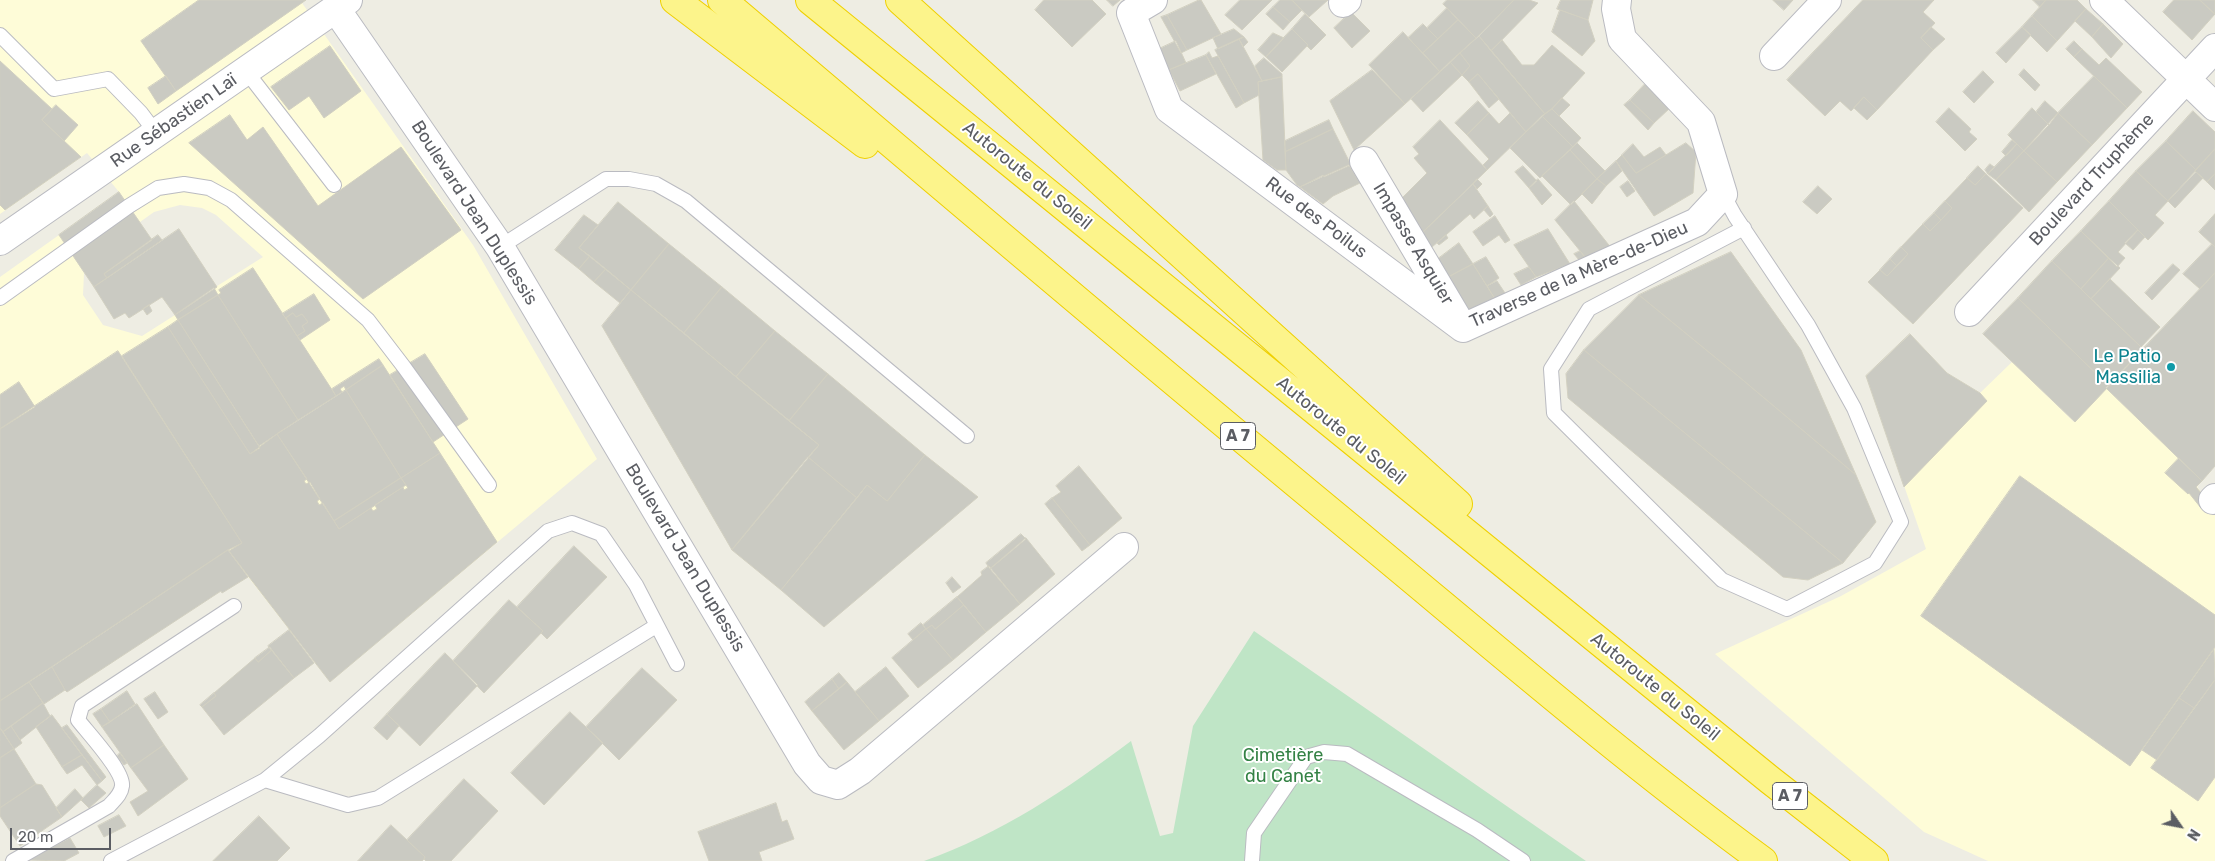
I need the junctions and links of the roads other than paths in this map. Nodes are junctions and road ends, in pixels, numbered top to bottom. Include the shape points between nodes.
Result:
1 (675, 0) edge
2 (722, 0) edge
3 (810, 0) edge
4 (900, 0) edge
5 (906, 0) edge
6 (1153, 0) edge
7 (1617, 0) edge
8 (1827, 0) edge
9 (2104, 0) edge
10 (342, 4) edge
11 (933, 31) junction
12 (0, 35) edge
13 (2215, 48) edge
14 (1774, 56) dead end
15 (246, 71) junction
16 (2185, 79) junction
17 (2215, 107) edge
18 (156, 133) junction
19 (1364, 161) dead end
20 (334, 185) dead end
21 (1723, 194) junction
22 (1744, 228) junction
23 (0, 241) edge
24 (500, 247) junction
25 (0, 298) edge
26 (1969, 312) dead end
27 (1463, 328) junction
28 (1110, 330) junction
29 (966, 436) dead end
30 (489, 485) dead end
31 (1124, 547) dead end
32 (234, 606) dead end
33 (656, 626) junction
34 (677, 664) dead end
35 (1708, 729) junction
36 (265, 780) junction
37 (13, 861) edge
38 (111, 861) edge
39 (1252, 861) edge
40 (1523, 861) edge
41 (1763, 861) edge
42 (1874, 861) edge

1 - 28 highway
2 - 28 highway, A 7
3 - 35 highway, Autoroute du Soleil / A 7
4 - 11 highway
5 - 11 highway
6 - 27 street, Rue des Poilus via 1131,13 1168,109
7 - 21 street via 1622,39 1702,122
8 - 14 street
9 - 16 street
10 - 15 street, Rue Sébastien Laï
10 - 24 street, Boulevard Jean Duplessis
11 - 35 highway, A 7
12 - 18 lane via 54,89 108,79
13 - 16 street, Boulevard Truphème
15 - 18 street, Rue Sébastien Laï
15 - 20 lane
16 - 17 street
16 - 26 street, Boulevard Truphème
18 - 23 street, Rue Sébastien Laï
19 - 27 street, Impasse Asquier
21 - 22 lane
21 - 27 street, Traverse de la Mère-de-Dieu via 1697,222
22 - 22 lane via 1808,325 1854,408 1901,522 1875,563 1787,608 1722,580 1554,413 1550,368 1589,309
24 - 29 lane via 606,179 656,184 686,201
24 - 31 street, Boulevard Jean Duplessis via 807,764 821,780 838,785 860,771
25 - 30 lane via 158,188 184,184 209,188 231,200 368,320
28 - 41 highway, A 7 via 1623,753
32 - 37 lane via 82,706 78,720 117,771 122,784 119,795 109,806
33 - 34 lane
33 - 36 lane via 378,798 348,806
33 - 36 lane via 636,585 601,534 572,523 548,531 319,736
35 - 42 highway, Autoroute du Soleil / A 7
36 - 38 lane
39 - 40 lane via 1254,833 1306,757 1324,752 1347,754 1477,830

